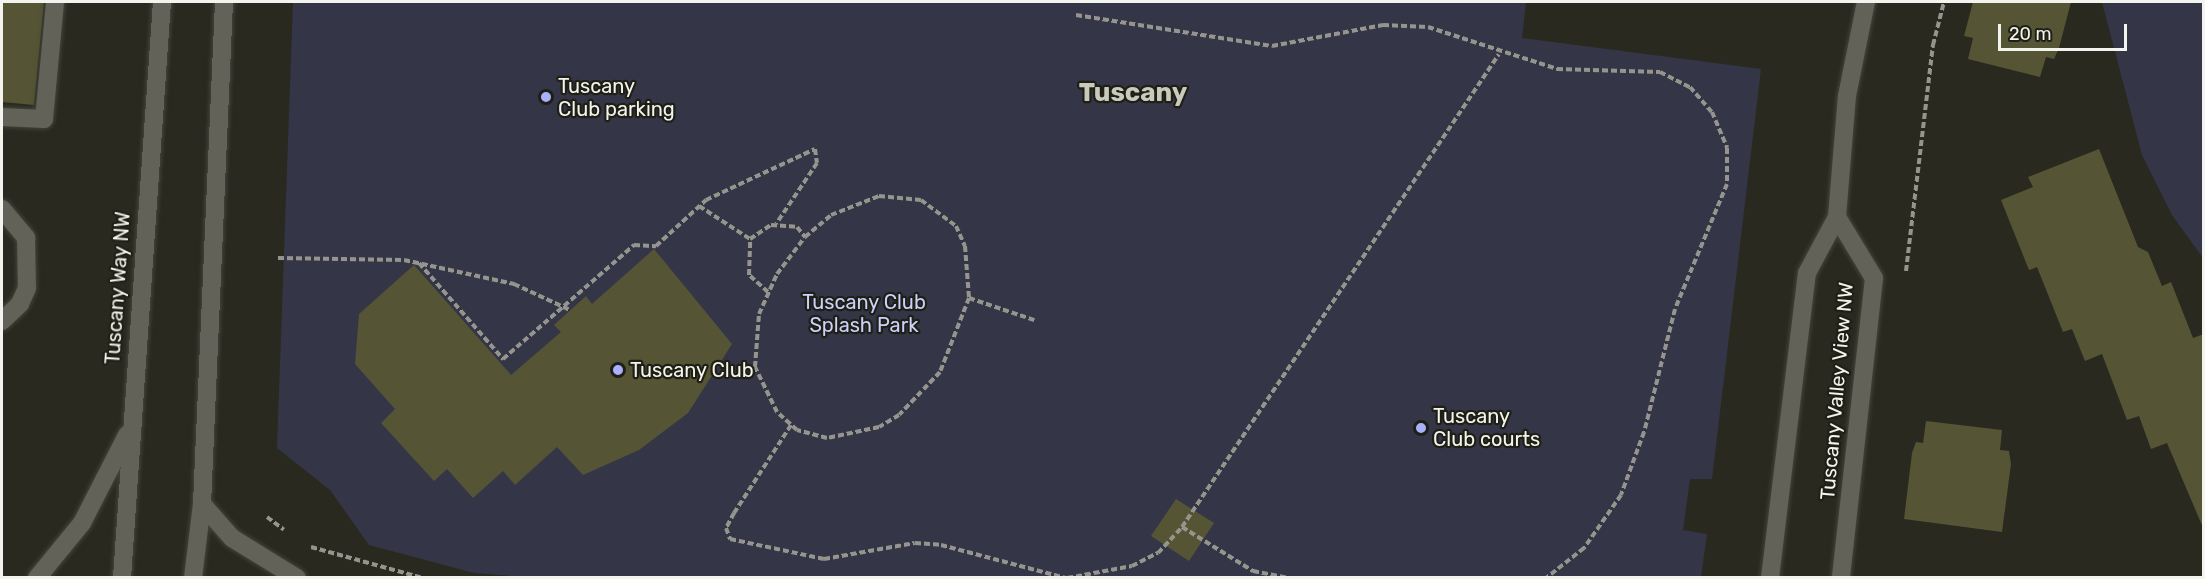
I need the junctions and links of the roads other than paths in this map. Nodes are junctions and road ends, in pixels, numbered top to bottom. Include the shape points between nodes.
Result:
1 (56, 2) edge
2 (162, 2) edge
3 (224, 2) edge
4 (1866, 2) edge
5 (2, 117) edge
6 (2, 208) edge
7 (1837, 217) junction
8 (2, 321) edge
9 (130, 428) junction
10 (202, 504) junction
11 (37, 578) edge
12 (122, 578) edge
13 (193, 578) edge
14 (297, 578) edge
15 (1770, 578) edge
16 (1841, 578) edge

1 - 5 street via 44,119
2 - 9 street, Tuscany Way NW
3 - 10 street
4 - 7 street, Tuscany Valley View NW via 1847,96
6 - 8 street via 26,238 27,288 20,304
7 - 15 street, Tuscany Valley View NW via 1807,273
7 - 16 street, Tuscany Valley View NW via 1874,278
9 - 11 street via 82,523
9 - 12 street, Tuscany Way NW
10 - 13 street
10 - 14 street via 232,538

